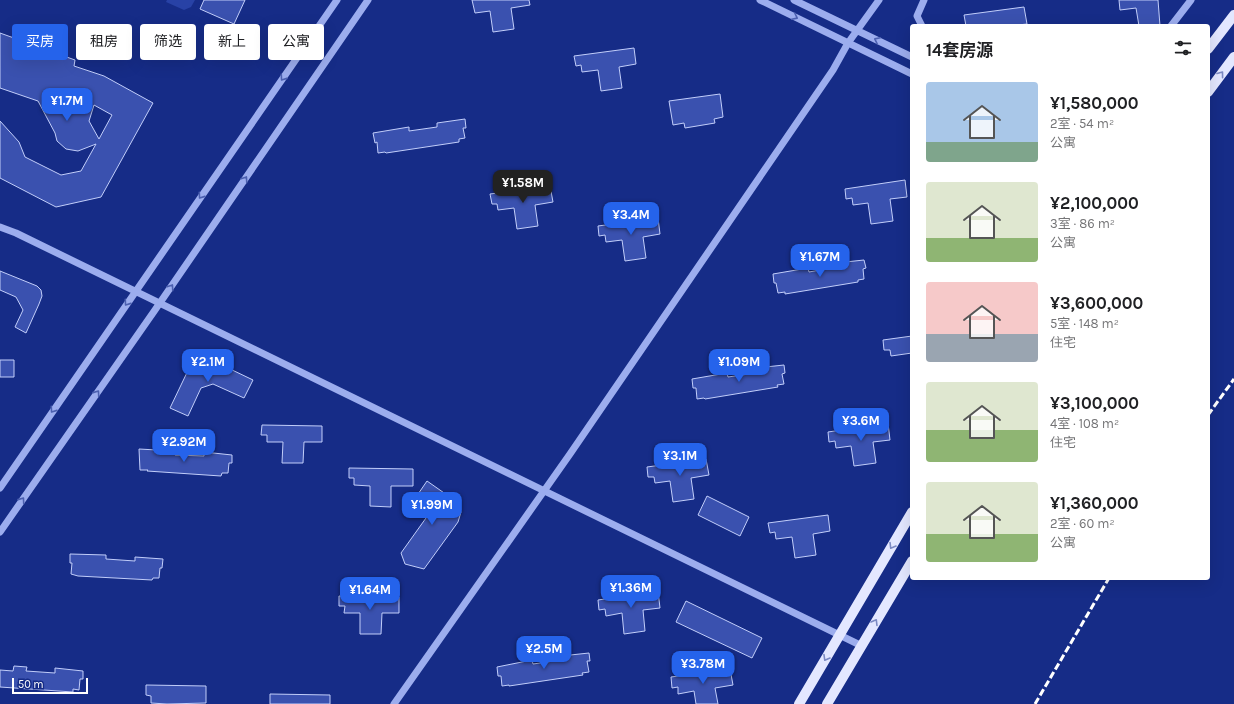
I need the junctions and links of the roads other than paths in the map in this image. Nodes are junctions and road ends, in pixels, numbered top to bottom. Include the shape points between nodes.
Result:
1 (337, 0) edge
2 (368, 0) edge
3 (760, 0) edge
4 (794, 0) edge
5 (879, 0) edge
6 (924, 0) edge
7 (1191, 0) edge
8 (1234, 15) edge
9 (921, 24) edge
10 (1173, 24) edge
11 (858, 31) junction
12 (848, 43) junction
13 (1210, 46) edge
14 (910, 56) edge
15 (1234, 57) edge
16 (910, 73) edge
17 (1210, 89) edge
18 (0, 227) edge
19 (135, 291) junction
20 (160, 303) junction
21 (0, 488) edge
22 (544, 492) junction
23 (910, 515) edge
24 (0, 532) edge
25 (910, 564) edge
26 (839, 635) junction
27 (862, 646) junction
28 (394, 704) edge
29 (799, 704) edge
30 (827, 704) edge

1 -> 19 street
20 -> 2 street
3 -> 12 street
4 - 11 street
5 - 11 street
6 - 9 street via 917,16
7 - 10 street
8 - 13 main road
11 - 12 street
14 -> 11 street
12 - 16 street
12 - 22 street via 833,70
17 -> 15 main road
18 - 19 street
19 - 20 street
19 -> 21 street
20 - 22 street
24 -> 20 street
22 - 26 street
22 - 28 street
23 -> 26 main road
27 -> 25 main road
26 - 27 street
26 -> 29 main road
27 - 30 main road

